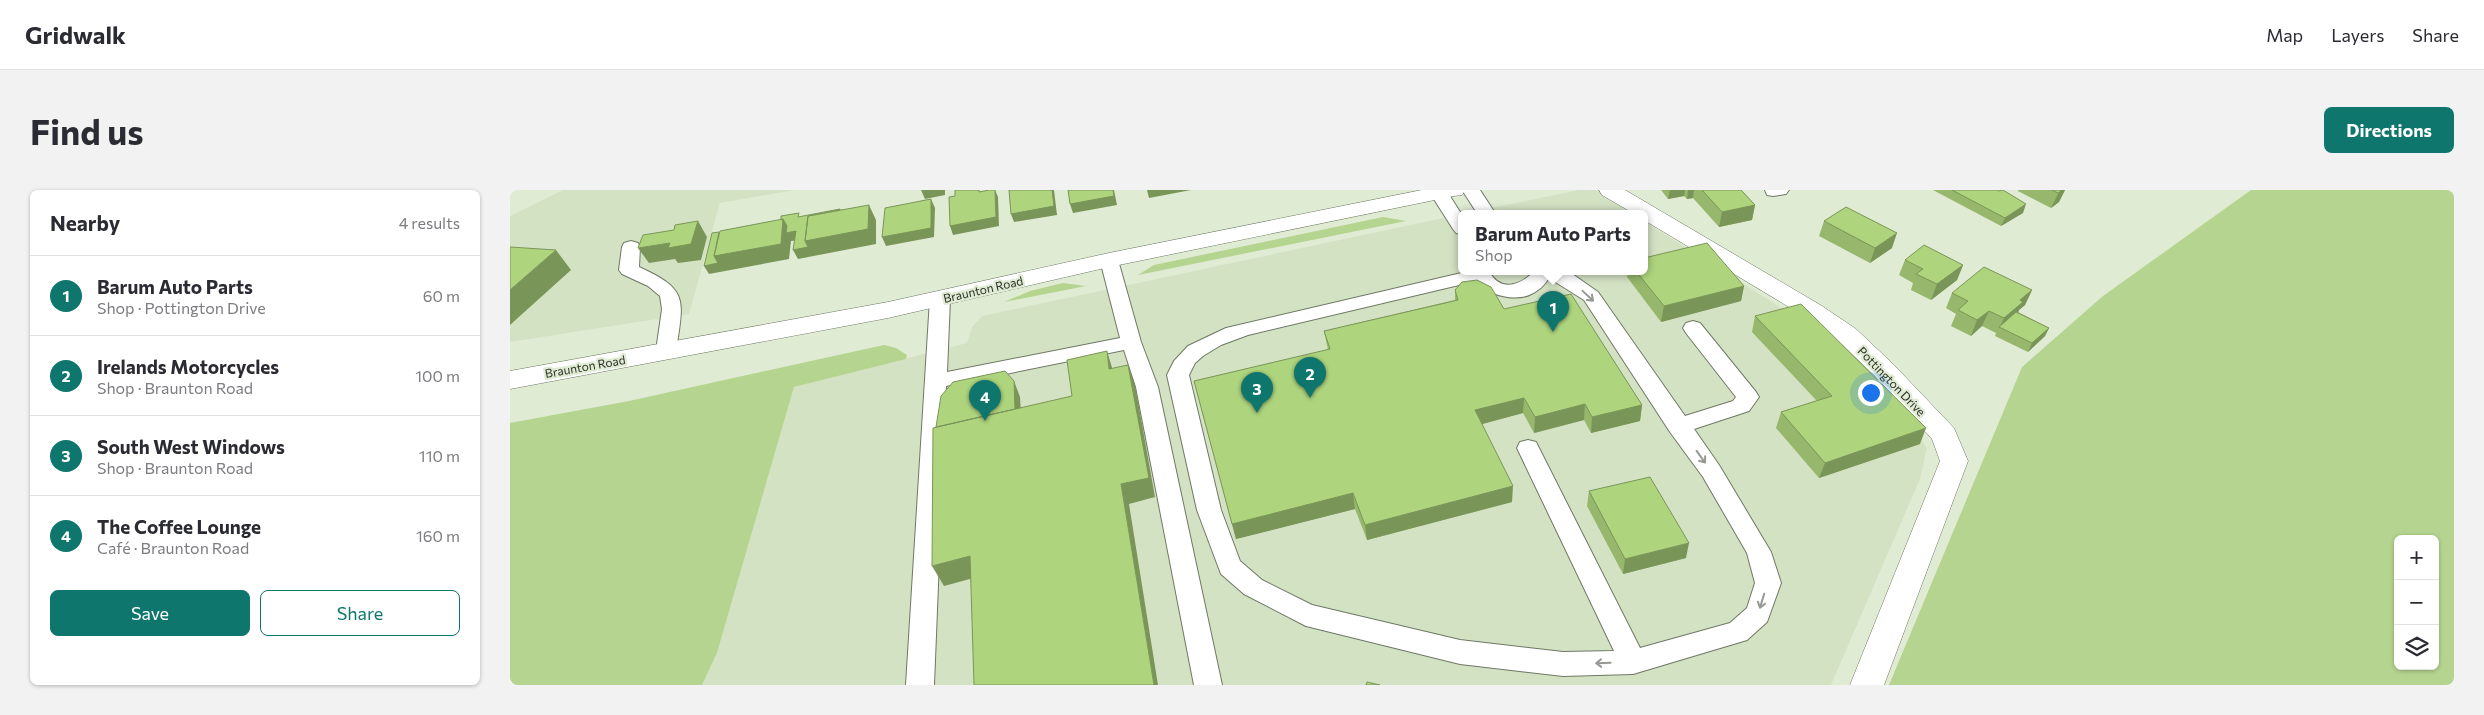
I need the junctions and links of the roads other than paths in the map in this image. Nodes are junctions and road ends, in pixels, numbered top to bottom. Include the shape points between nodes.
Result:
1 (1471, 190) edge
2 (1610, 190) edge
3 (1446, 192) edge
4 (1484, 210) edge
5 (1644, 210) edge
6 (1648, 213) edge
7 (1458, 220) edge
8 (631, 247) dead end
9 (1109, 260) junction
10 (1472, 275) edge
11 (1482, 275) edge
12 (1542, 275) edge
13 (1562, 275) edge
14 (940, 299) junction
15 (1692, 328) dead end
16 (1131, 342) junction
17 (666, 351) junction
18 (510, 380) edge
19 (936, 382) junction
20 (1678, 426) junction
21 (1528, 448) dead end
22 (1634, 662) junction
23 (920, 685) edge
24 (1208, 685) edge
25 (1867, 685) edge

1 - 4 lane
2 - 5 main road, Pottington Drive
3 - 7 lane
3 - 9 main road, Braunton Road
6 - 25 main road, Pottington Drive via 1813,311 1847,335 1944,435 1954,461
8 - 17 lane via 629,270 655,282 670,294 672,309
9 - 14 main road, Braunton Road
9 - 16 lane
22 -> 10 lane via 1564,664 1460,652 1306,615 1253,587 1230,567 1209,510 1178,375 1181,364 1211,340 1243,330
11 - 12 lane via 1488,283 1516,291 1531,287
13 -> 20 lane via 1591,296
14 - 17 main road, Braunton Road
14 - 19 lane
15 - 20 lane via 1748,398 1741,406
16 - 19 lane
16 - 24 lane via 1147,387
17 - 18 main road, Braunton Road
19 - 23 lane
20 -> 22 lane via 1711,471 1759,552 1768,583 1758,614 1738,632
21 - 22 lane

